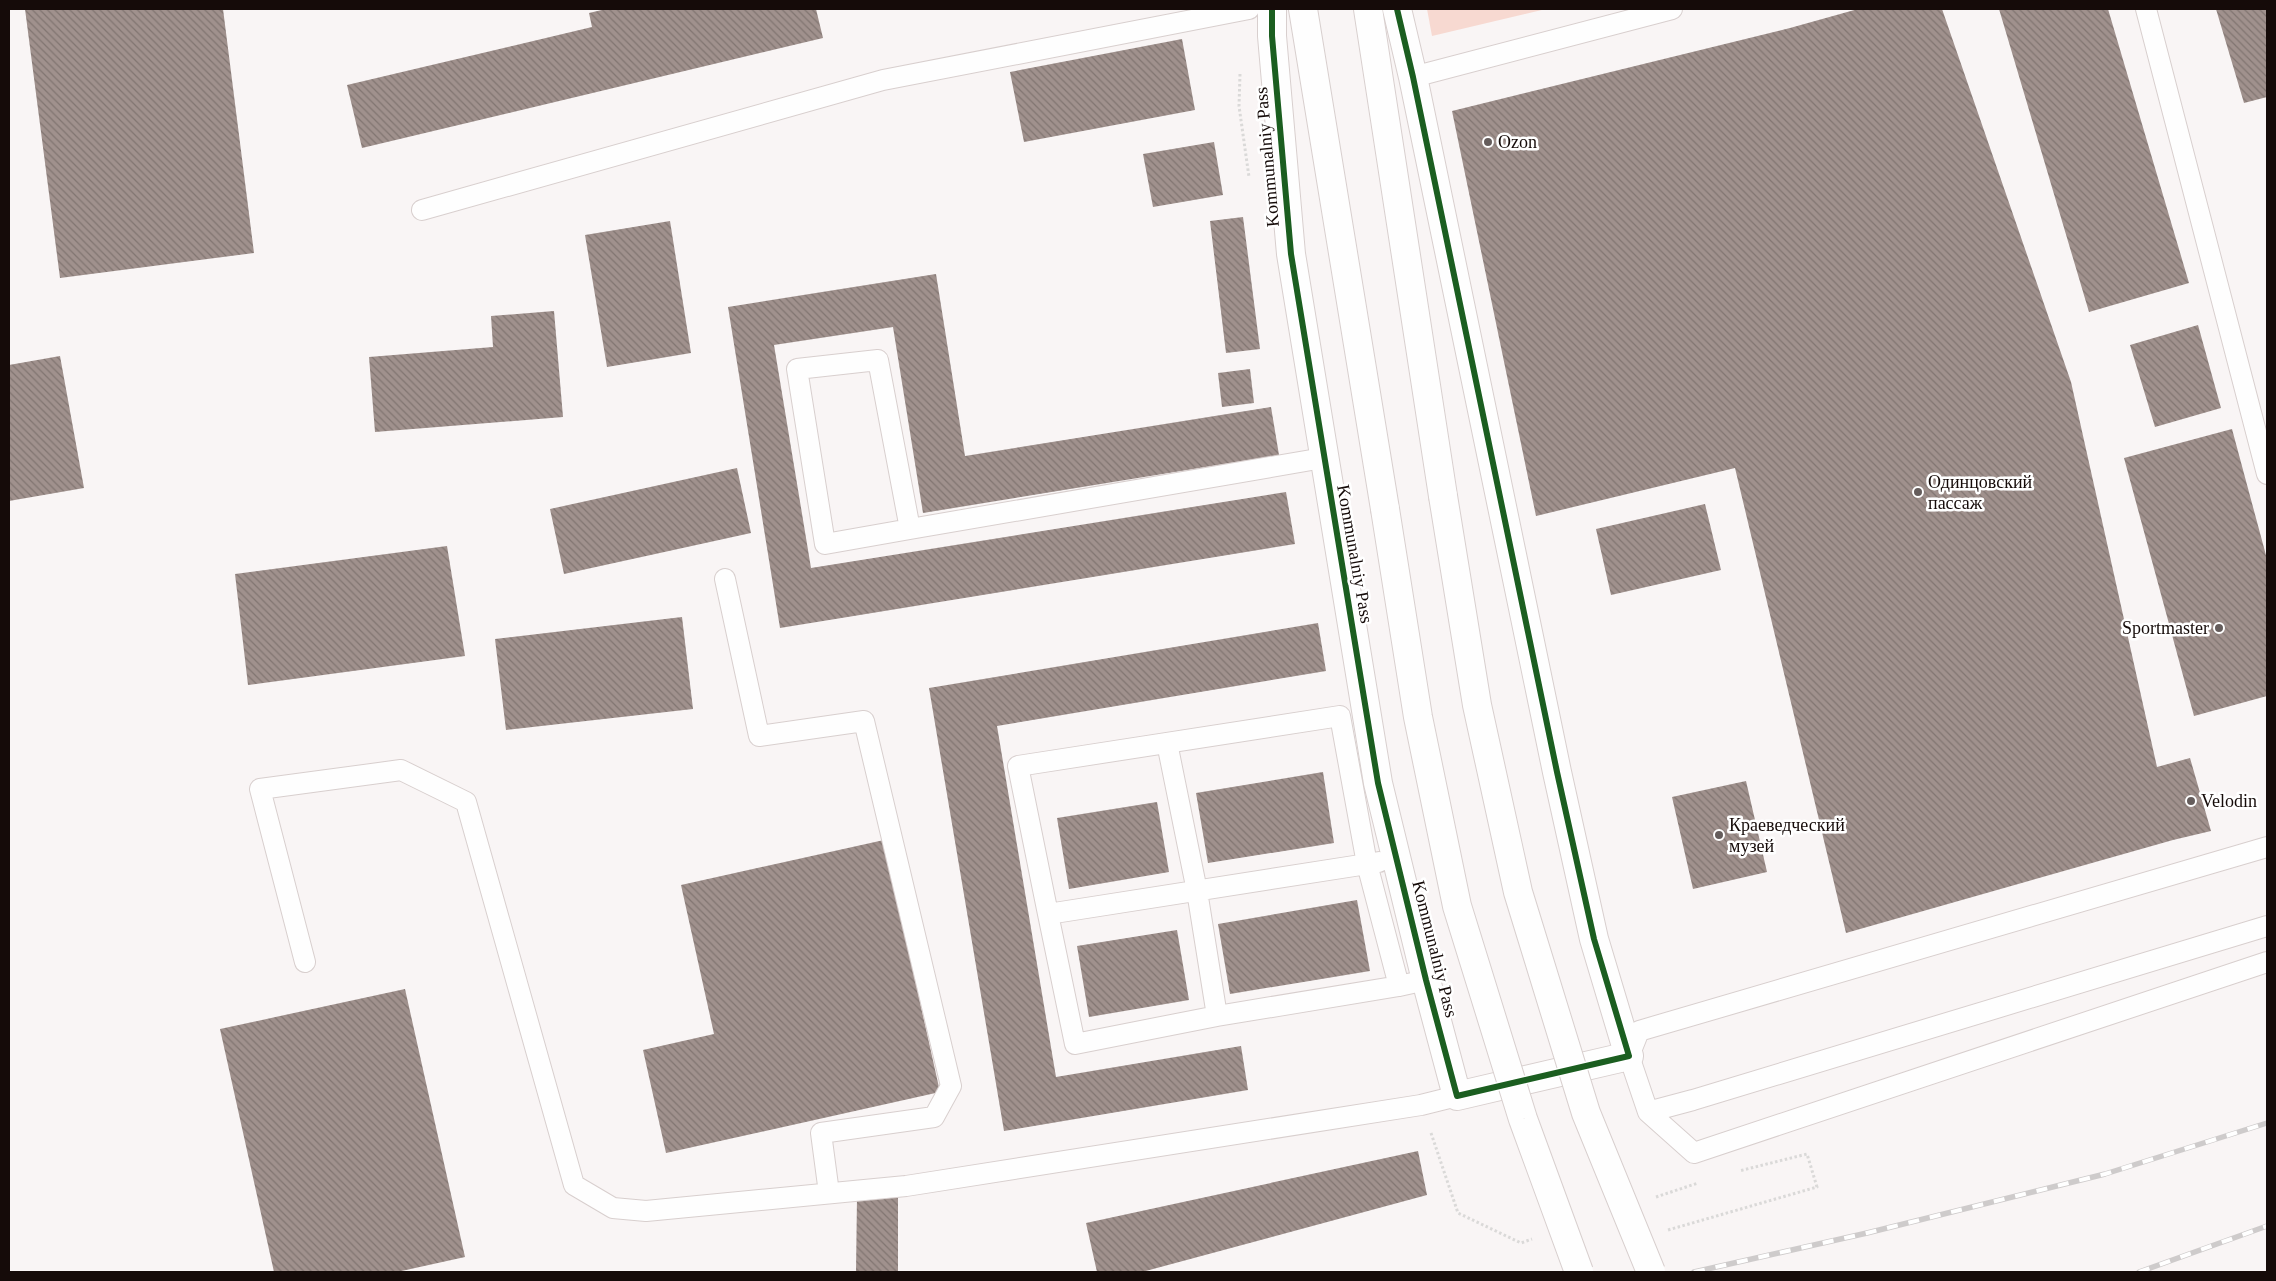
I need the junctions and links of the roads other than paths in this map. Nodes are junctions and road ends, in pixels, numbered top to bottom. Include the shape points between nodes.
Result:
1 (1249, 9) edge
2 (1272, 9) edge
3 (1303, 9) edge
4 (1368, 9) edge
5 (1397, 9) edge
6 (1672, 9) edge
7 (2146, 9) edge
8 (1413, 77) junction
9 (422, 210) dead end
10 (1323, 458) junction
11 (2267, 474) edge
12 (910, 530) junction
13 (724, 579) dead end
14 (1353, 714) junction
15 (1167, 744) junction
16 (2267, 847) edge
17 (1397, 859) junction
18 (1367, 864) junction
19 (1197, 891) junction
20 (1048, 914) junction
21 (2267, 926) edge
22 (305, 962) dead end
23 (2267, 962) edge
24 (1426, 980) junction
25 (1399, 986) junction
26 (1217, 1016) junction
27 (1629, 1056) junction
28 (1457, 1096) junction
29 (1648, 1112) junction
30 (829, 1193) junction
31 (1579, 1272) edge
32 (1651, 1272) edge

1 - 9 lane via 883,80
2 - 10 main road, Kommunalniy Pass via 1291,254
3 - 31 main road, bridge via 1418,716 1458,906 1523,1119
4 - 32 main road, bridge via 1477,705 1518,892 1586,1113
5 - 8 main road
6 - 8 lane
7 - 11 lane
8 - 27 main road via 1559,782 1594,939
10 - 12 lane
10 - 14 main road, Kommunalniy Pass
12 - 12 lane via 878,360 797,369 825,544
13 - 30 lane via 759,736 864,721 951,1086 934,1117 821,1133
14 - 15 lane
14 - 17 main road, Kommunalniy Pass via 1378,783
14 - 18 lane
15 - 19 lane
15 - 20 lane via 1018,766
16 - 27 lane via 1639,1032
17 - 18 lane
17 - 24 main road, Kommunalniy Pass
18 - 19 lane
18 - 25 lane
19 - 20 lane
19 - 26 lane
20 - 26 lane via 1074,1044
21 - 29 lane
22 - 30 lane via 260,789 401,770 466,802 574,1185 613,1208 646,1211
23 - 29 lane via 1694,1153
24 - 25 lane
24 - 28 main road, Kommunalniy Pass
25 - 26 lane
27 - 28 main road
27 - 29 lane
28 - 30 lane via 1421,1105 906,1186

